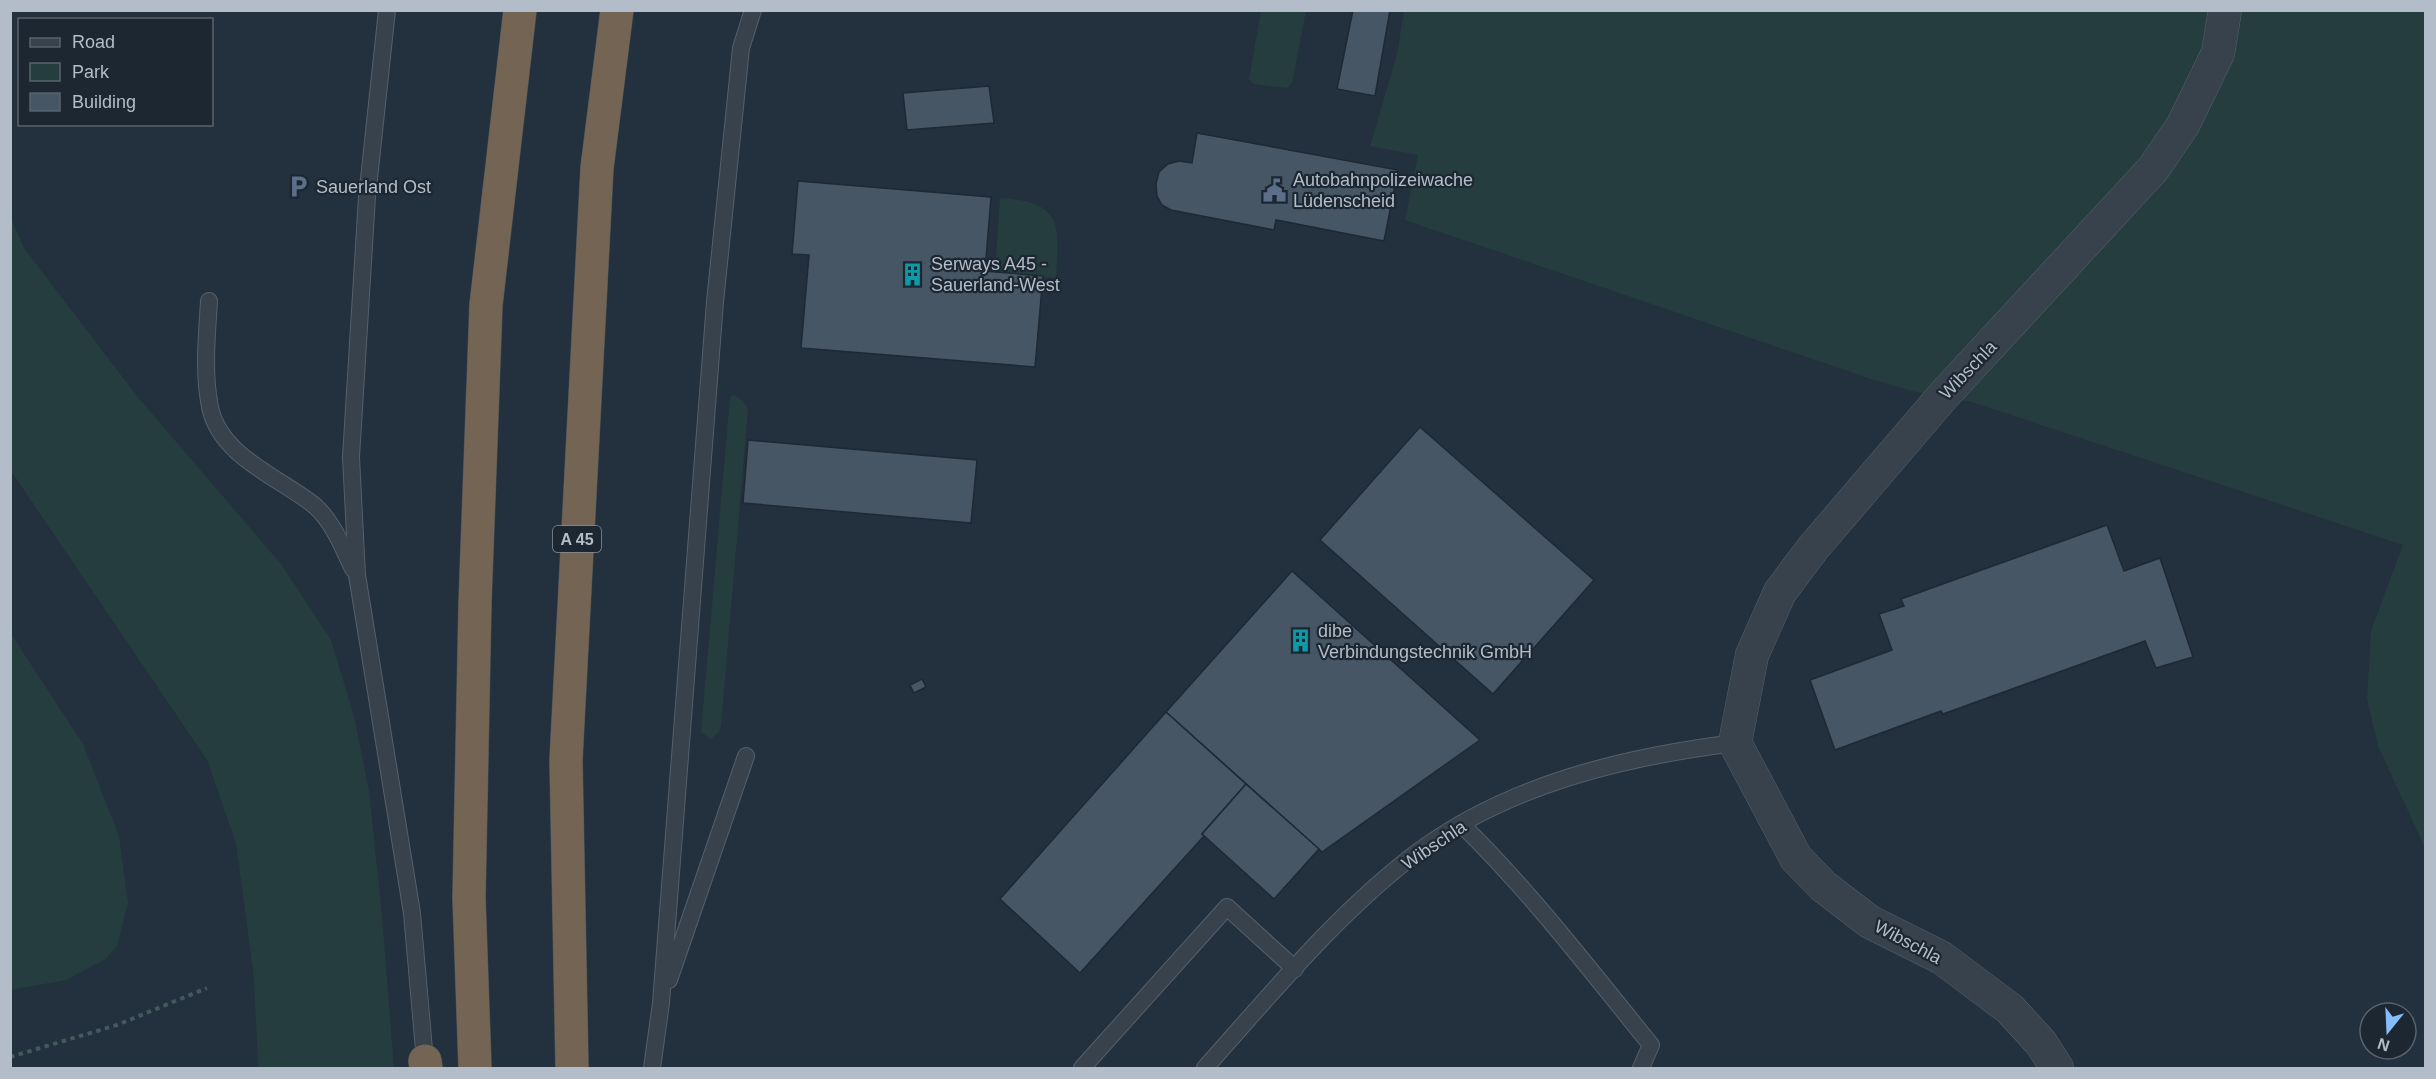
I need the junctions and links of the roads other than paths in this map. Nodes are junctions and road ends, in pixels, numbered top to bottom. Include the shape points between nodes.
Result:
1 (387, 10) edge
2 (520, 10) edge
3 (617, 10) edge
4 (753, 10) edge
5 (2225, 10) edge
6 (208, 301) dead end
7 (357, 575) junction
8 (1735, 743) junction
9 (746, 756) dead end
10 (1461, 824) junction
11 (1295, 969) junction
12 (661, 1003) junction
13 (426, 1065) edge
14 (475, 1068) edge
15 (572, 1068) edge
16 (652, 1068) edge
17 (1082, 1068) edge
18 (1205, 1068) edge
19 (1641, 1068) edge
20 (2057, 1068) edge

1 - 7 lane via 367,197 351,457
2 - 14 highway via 486,305 469,886
3 - 15 highway, A 45 via 597,168 566,760
4 - 12 lane via 741,48 715,302
5 - 8 street, Wibschla via 2218,53 2182,125 2153,169 1943,396 1820,539 1780,592 1752,655
6 - 7 lane via 210,409 221,430 241,455 315,507 333,528
7 - 13 lane via 412,913
8 - 10 lane, Wibschla via 1598,768 1536,788
8 - 20 street, Wibschla via 1796,858 1823,886 1870,922 1941,958 2010,1009 2041,1043
9 - 12 lane
10 - 11 lane, Wibschla via 1419,851 1352,908
10 - 19 lane via 1651,1045
11 - 17 lane via 1227,907
11 - 18 lane, Wibschla
12 - 16 lane

